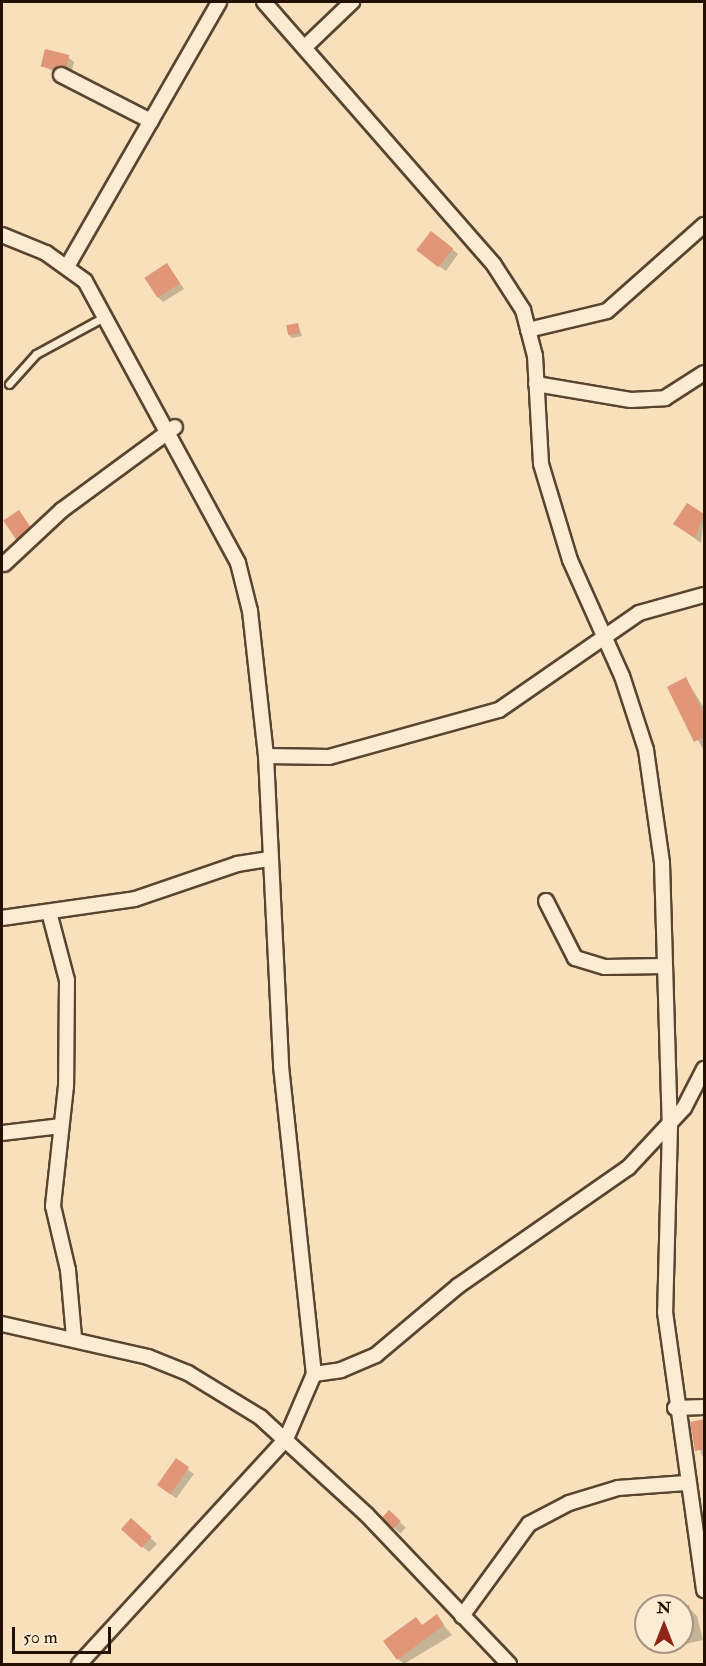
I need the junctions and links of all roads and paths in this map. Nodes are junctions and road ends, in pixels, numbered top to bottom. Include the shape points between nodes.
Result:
1 (219, 2) edge
2 (264, 2) edge
3 (352, 2) edge
4 (306, 46) junction
5 (61, 75) dead end
6 (151, 121) junction
7 (705, 225) edge
8 (2, 236) edge
9 (68, 266) junction
10 (104, 317) junction
11 (528, 330) junction
12 (705, 373) edge
13 (9, 384) dead end
14 (536, 384) junction
15 (170, 429) junction
16 (4, 564) dead end
17 (705, 596) edge
18 (600, 636) junction
19 (266, 756) junction
20 (270, 860) junction
21 (546, 901) dead end
22 (49, 912) junction
23 (2, 918) edge
24 (664, 966) junction
25 (705, 1069) edge
26 (61, 1126) junction
27 (670, 1126) junction
28 (2, 1133) edge
29 (2, 1324) edge
30 (74, 1337) junction
31 (314, 1374) junction
32 (705, 1407) edge
33 (675, 1408) junction
34 (286, 1439) junction
35 (686, 1483) junction
36 (705, 1590) edge
37 (462, 1616) junction
38 (79, 1665) edge
39 (509, 1665) edge

1 - 6 street
2 - 4 street
3 - 4 street
4 - 11 street via 494,265 523,310
5 - 6 street
6 - 9 street
7 - 11 street via 606,311
8 - 9 street
9 - 10 street via 85,281
10 - 13 lane via 36,354
10 - 15 street
11 - 14 street
12 - 14 street via 665,398 631,400
14 - 18 street via 541,464
15 - 16 street via 62,510
15 - 19 street via 238,563 250,610
17 - 18 street via 639,613
18 - 19 street via 499,710 449,728 329,757
18 - 24 street via 622,676 653,778 662,863
19 - 20 street
20 - 22 street via 237,864 135,899
20 - 31 street via 289,1165
21 - 24 street via 574,958 585,964
22 - 23 street
22 - 26 street via 67,980
24 - 27 street
25 - 27 street
26 - 28 street
26 - 30 street via 53,1206 68,1270
27 - 31 street via 628,1168 458,1286 376,1355 341,1370
27 - 33 street via 665,1312
29 - 30 street
30 - 34 street via 188,1373
31 - 34 street
32 - 33 street
33 - 35 street
34 - 37 street
34 - 38 street
35 - 36 street
35 - 37 street via 618,1488 569,1503 529,1524
37 - 39 street

